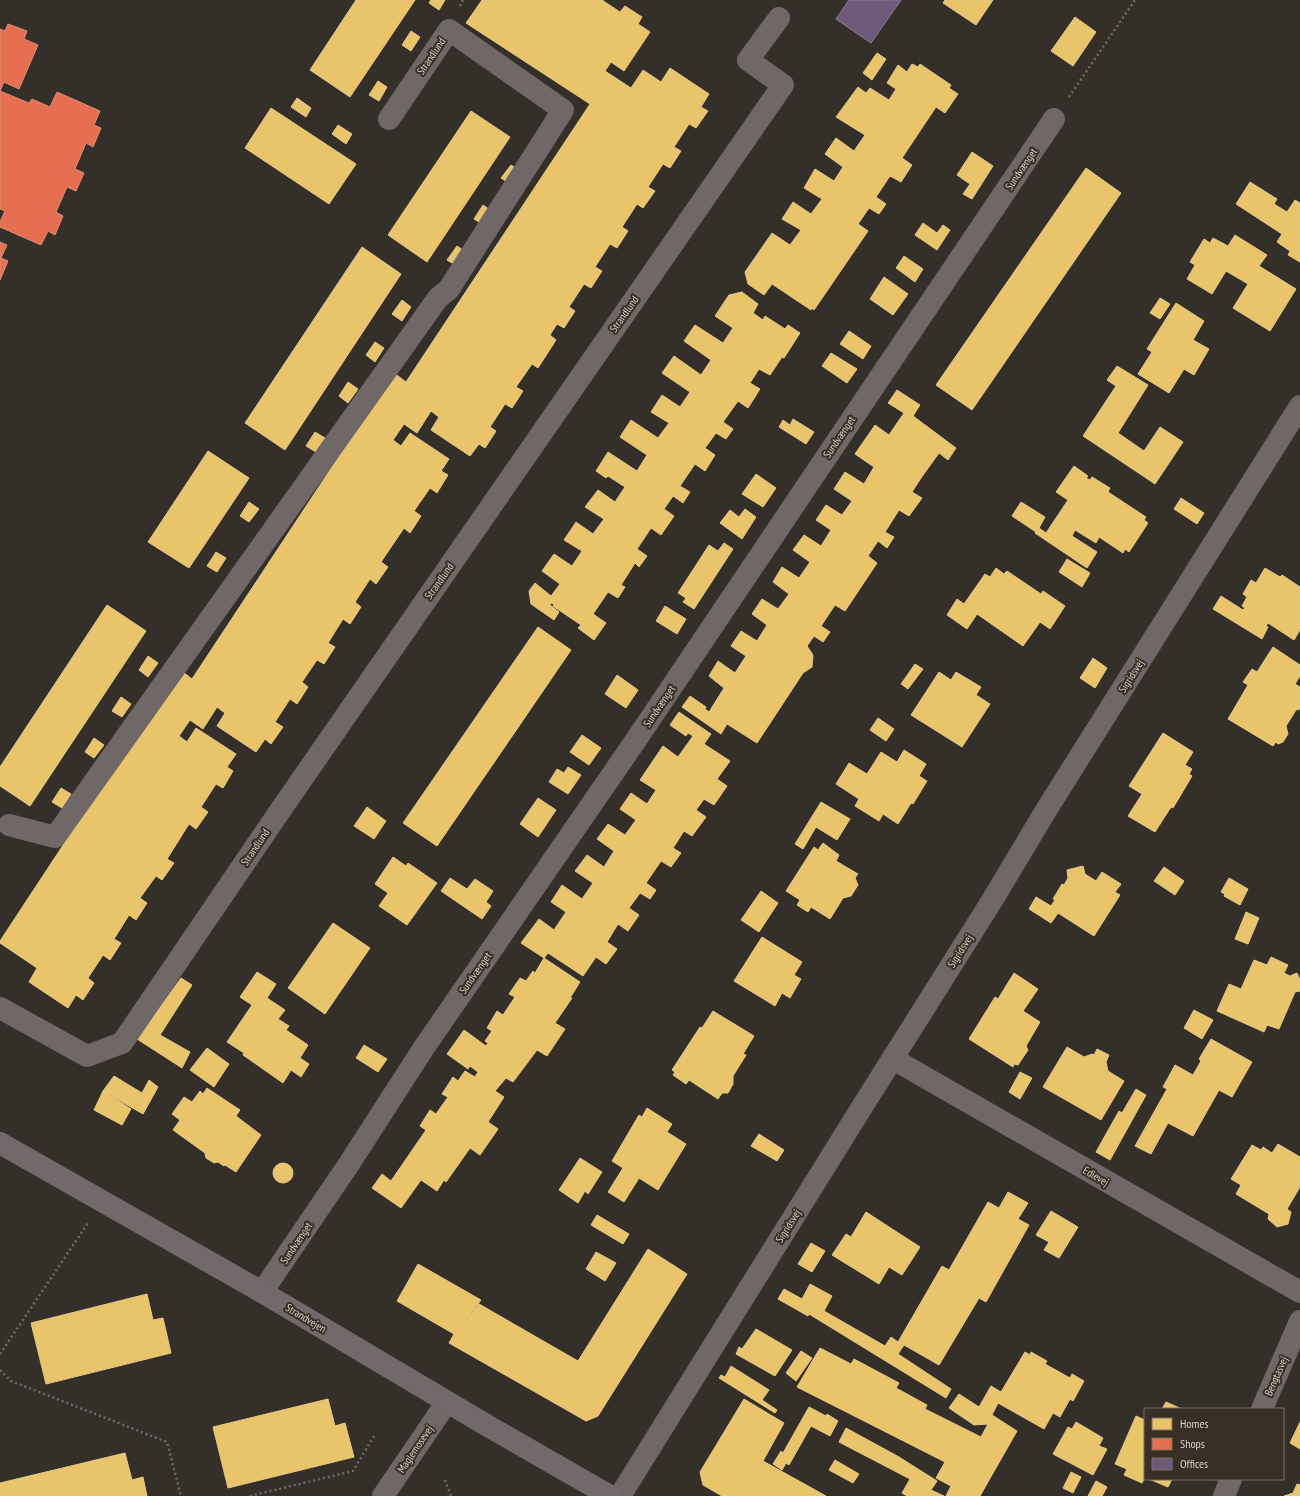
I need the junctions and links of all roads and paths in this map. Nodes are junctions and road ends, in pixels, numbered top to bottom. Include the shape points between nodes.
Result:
1 (1135, 0) edge
2 (779, 18) dead end
3 (389, 119) dead end
4 (1054, 119) joint
5 (1300, 406) edge
6 (3, 828) edge
7 (0, 1008) edge
8 (893, 1059) junction
9 (0, 1143) edge
10 (103, 1202) junction
11 (262, 1292) junction
12 (1300, 1292) edge
13 (1300, 1321) edge
14 (0, 1354) edge
15 (0, 1370) edge
16 (447, 1402) junction
17 (1262, 1408) edge
18 (374, 1436) dead end
19 (445, 1480) dead end
20 (1231, 1480) edge
21 (180, 1496) edge
22 (250, 1496) edge
23 (383, 1496) edge
24 (451, 1496) edge
25 (610, 1496) edge
26 (620, 1496) edge
27 (1224, 1496) edge

1 - 4 path
2 - 7 street, Strandlund via 748,60 783,85 122,1043 87,1056
3 - 6 street, Strandlund via 448,30 563,110 449,288 438,298 55,837
4 - 11 street, Sundvænget via 636,740 423,1049
5 - 8 street, Sigridsvej
8 - 12 street, Edlevej
8 - 26 street, Sigridsvej
9 - 10 main road, Strandvejen
10 - 11 main road, Strandvejen
10 - 14 path
11 - 16 main road, Strandvejen
13 - 17 street, Bengtasvej
15 - 21 path via 10,1381 167,1442
16 - 23 street, Maglemosevej
16 - 25 main road, Strandvejen
18 - 22 path via 353,1471
19 - 24 path
20 - 27 street

